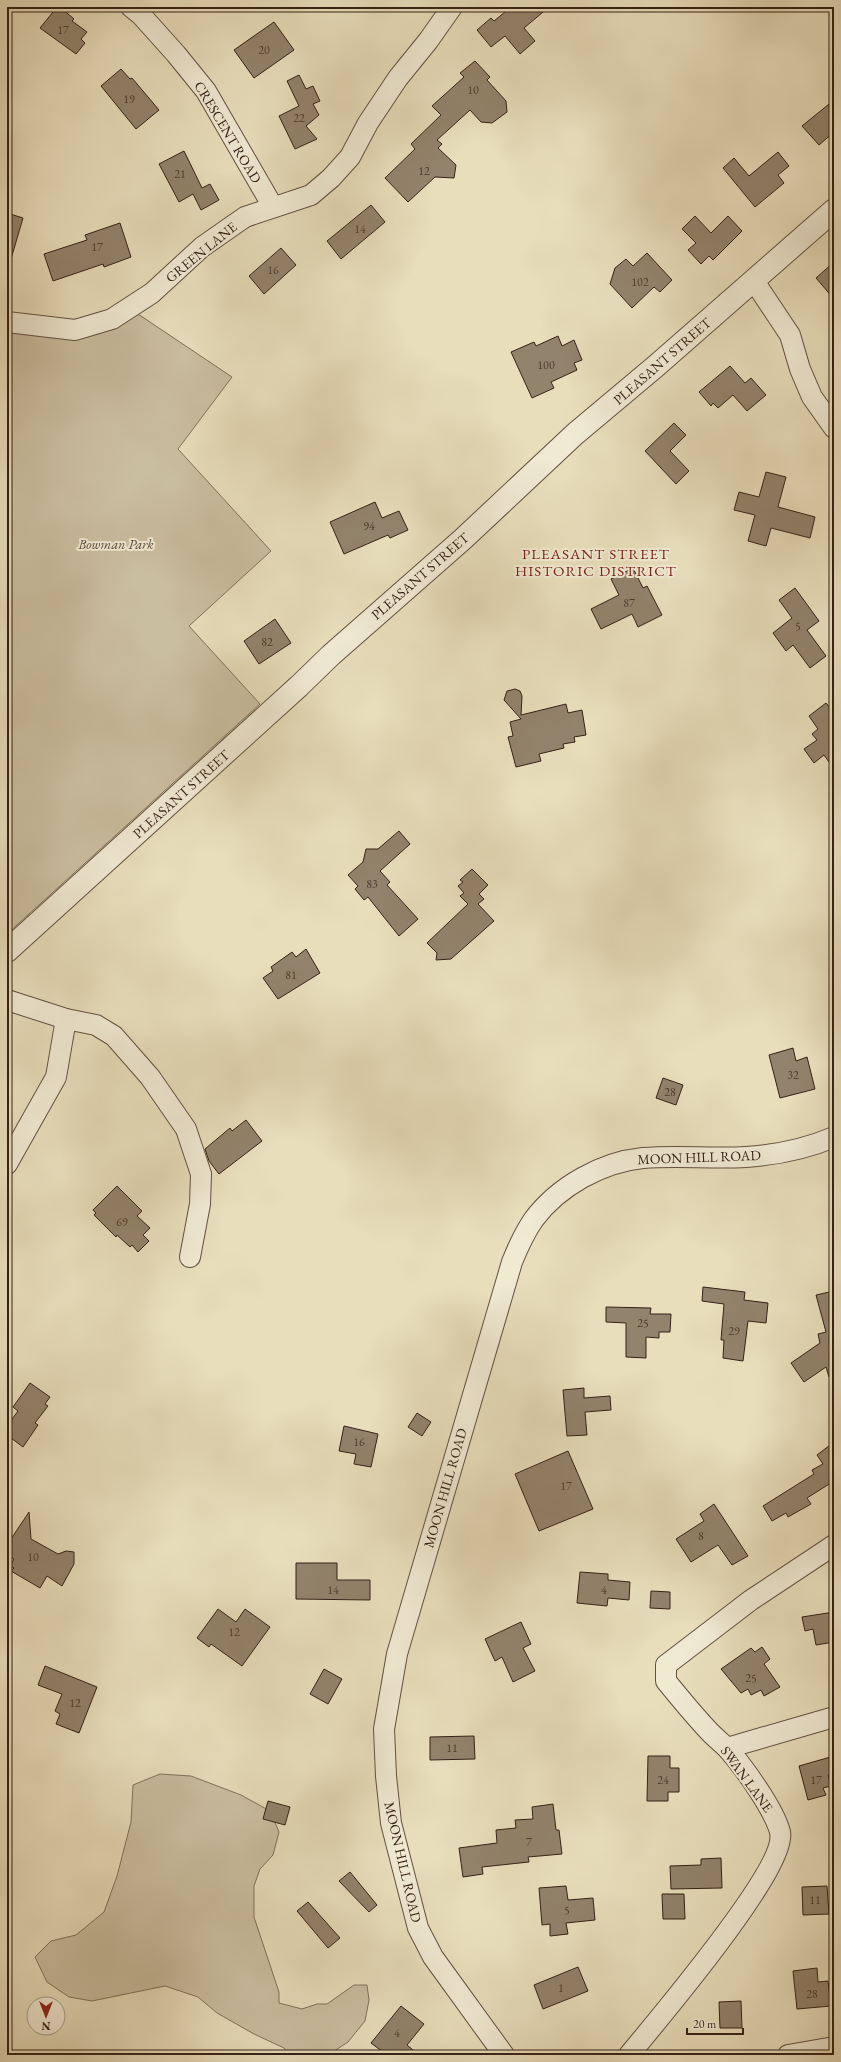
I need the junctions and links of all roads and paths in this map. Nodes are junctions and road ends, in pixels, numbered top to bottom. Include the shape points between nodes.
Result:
1 (131, 7) edge
2 (452, 7) edge
3 (273, 207) junction
4 (834, 210) edge
5 (754, 281) junction
6 (7, 322) edge
7 (834, 428) edge
8 (8, 949) edge
9 (7, 1000) edge
10 (66, 1019) junction
11 (834, 1137) edge
12 (7, 1164) edge
13 (190, 1257) dead end
14 (834, 1545) edge
15 (834, 1717) edge
16 (726, 1748) junction
17 (834, 2047) edge
18 (504, 2055) edge
19 (629, 2055) edge
20 (788, 2055) edge

1 - 3 street, CRESCENT ROAD via 176,54 206,91
2 - 3 street, GREEN LANE via 398,78 368,123 350,157 312,195
3 - 6 street, GREEN LANE via 245,217 202,247 152,293 112,319 75,330
4 - 5 street, PLEASANT STREET
5 - 7 street via 790,335 812,397
5 - 8 street, PLEASANT STREET via 575,434 463,539 331,655
9 - 10 street
10 - 12 street via 56,1077
10 - 13 street via 96,1025 114,1036 150,1078 186,1129 201,1174 200,1204
11 - 18 street, MOON HILL ROAD via 771,1154 745,1157 641,1158 601,1169 564,1190 549,1203 521,1241 512,1262 396,1654 384,1729 391,1823 418,1928 433,1957
14 - 16 street, SWAN LANE via 751,1600 666,1666 666,1681 708,1731
15 - 16 street
16 - 19 street, SWAN LANE via 772,1811 780,1834 776,1856 762,1882 692,1979
17 - 20 street

